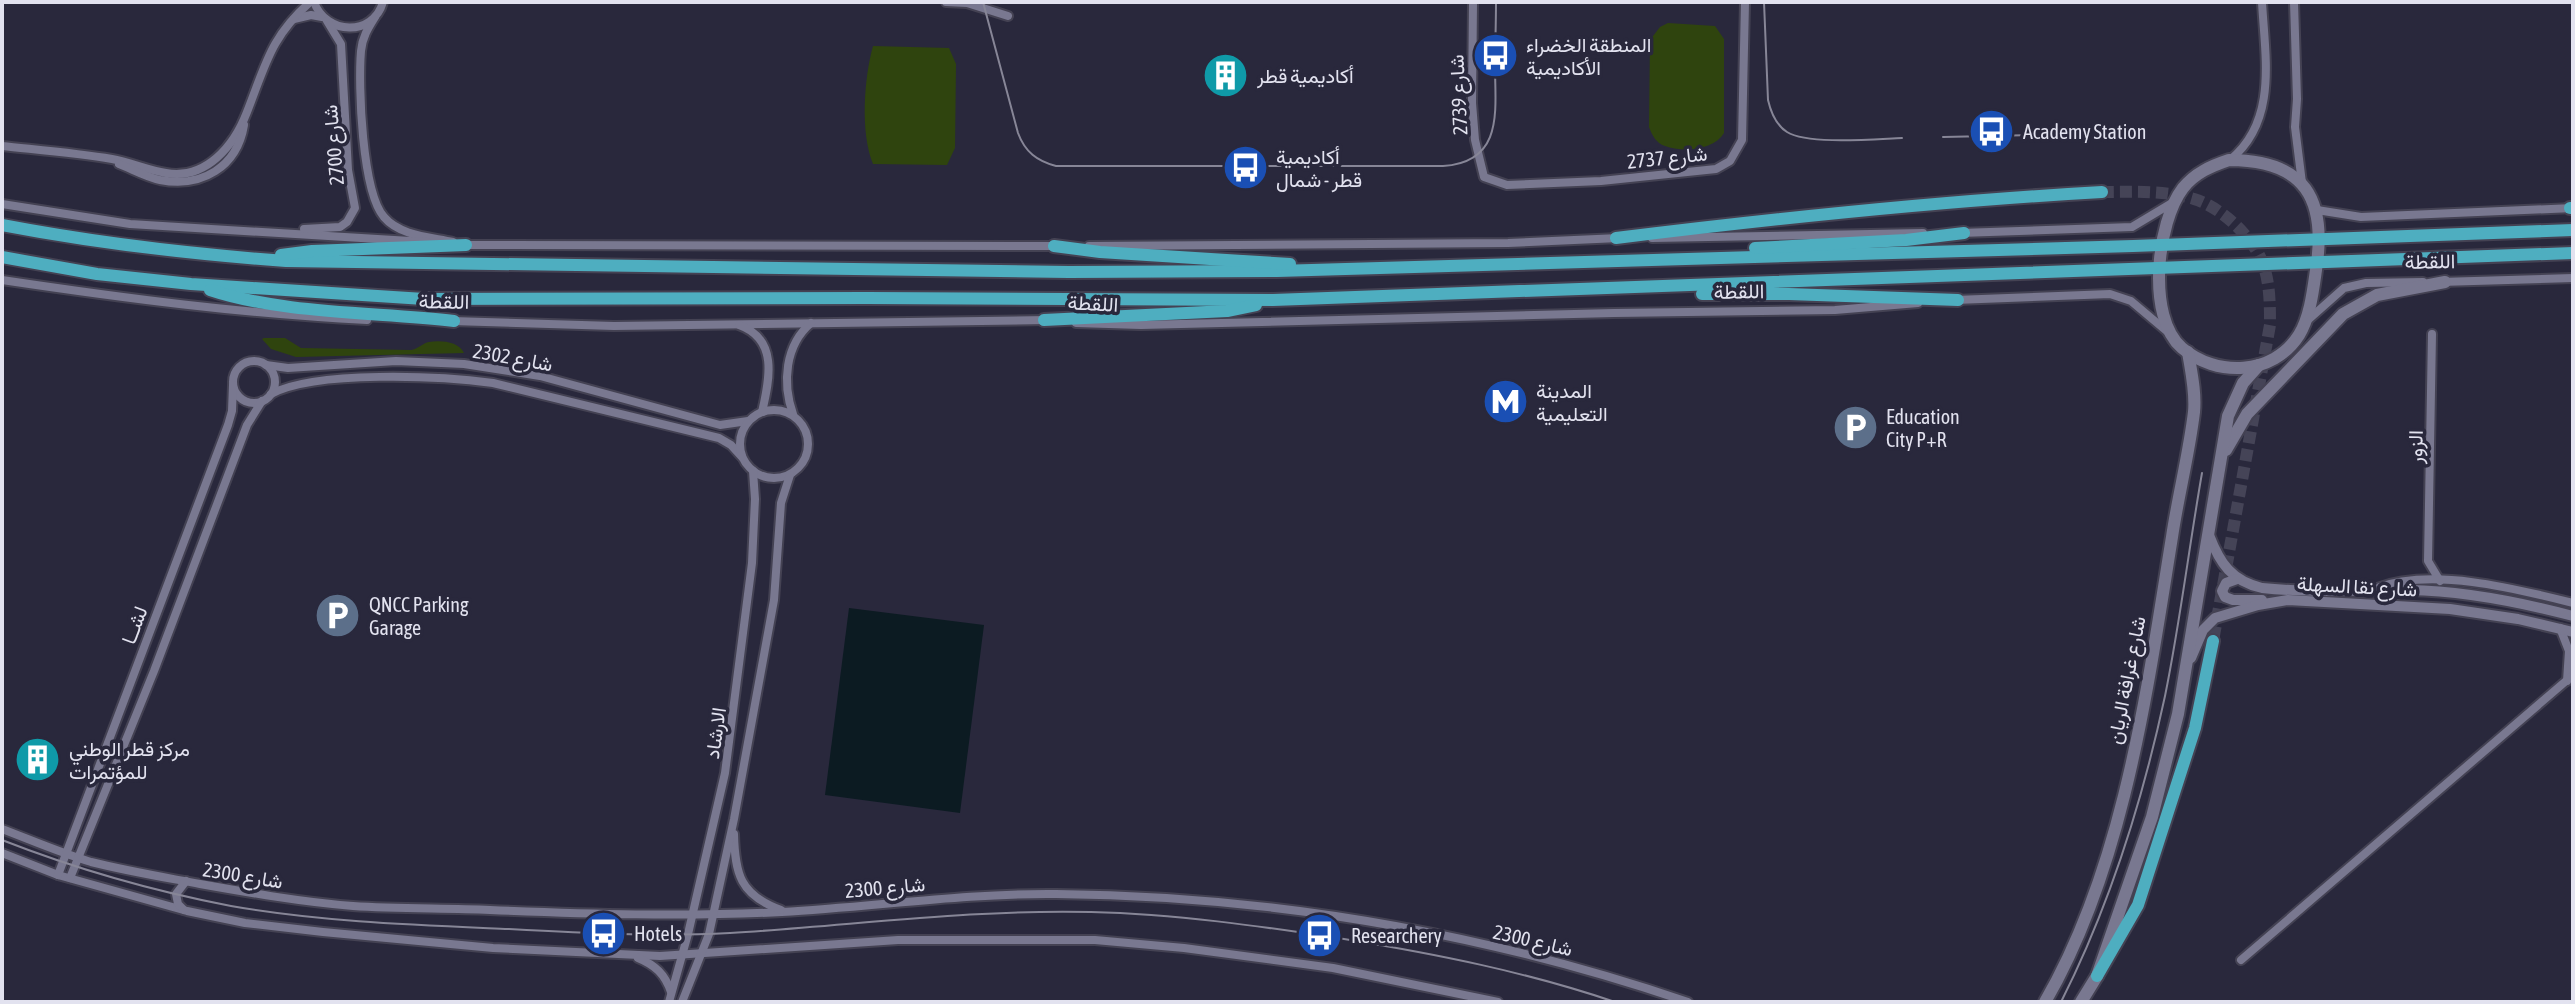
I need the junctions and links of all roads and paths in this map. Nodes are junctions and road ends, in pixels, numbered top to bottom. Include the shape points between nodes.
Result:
1 (312, 2) edge
2 (390, 2) edge
3 (946, 2) edge
4 (969, 2) edge
5 (1473, 2) edge
6 (1745, 2) edge
7 (2262, 2) edge
8 (2294, 2) edge
9 (382, 5) edge
10 (1008, 16) dead end
11 (375, 17) junction
12 (325, 19) junction
13 (290, 21) junction
14 (2, 146) edge
15 (2229, 160) junction
16 (1492, 181) joint
17 (2302, 184) junction
18 (2102, 192) tunnel mouth
19 (2175, 200) junction
20 (2, 204) edge
21 (2572, 208) edge
22 (2317, 210) junction
23 (2, 225) edge
24 (2573, 230) edge
25 (256, 231) junction
26 (1964, 233) junction
27 (1616, 238) junction
28 (2319, 239) junction
29 (466, 245) junction
30 (2164, 245) junction
31 (1054, 246) junction
32 (2573, 253) edge
33 (2, 257) edge
34 (249, 259) junction
35 (1604, 262) junction
36 (2317, 262) junction
37 (2160, 268) junction
38 (1361, 269) junction
39 (2573, 278) edge
40 (2, 280) edge
41 (2445, 282) junction
42 (191, 284) junction
43 (1607, 289) junction
44 (1273, 300) junction
45 (1958, 300) junction
46 (1044, 320) junction
47 (454, 321) junction
48 (735, 323) junction
49 (811, 323) junction
50 (2303, 326) junction
51 (2170, 334) junction
52 (2432, 334) dead end
53 (2188, 352) junction
54 (266, 365) junction
55 (2259, 365) junction
56 (233, 385) junction
57 (271, 394) junction
58 (262, 401) junction
59 (762, 412) junction
60 (793, 415) junction
61 (748, 421) junction
62 (2223, 456) junction
63 (742, 457) junction
64 (753, 471) junction
65 (790, 475) junction
66 (2209, 535) junction
67 (2428, 561) junction
68 (2237, 579) junction
69 (2417, 579) junction
70 (2440, 581) junction
71 (2370, 591) junction
72 (2288, 600) junction
73 (2572, 602) edge
74 (2573, 616) edge
75 (2560, 628) junction
76 (2573, 632) edge
77 (2213, 641) tunnel mouth
78 (2570, 678) edge
79 (2182, 686) junction
80 (734, 819) junction
81 (2, 829) edge
82 (64, 852) junction
83 (2, 853) edge
84 (78, 858) junction
85 (58, 875) junction
86 (70, 878) junction
87 (186, 881) junction
88 (187, 911) junction
89 (785, 911) junction
90 (714, 913) junction
91 (693, 914) junction
92 (629, 955) junction
93 (700, 955) junction
94 (683, 956) junction
95 (2241, 960) dead end
96 (2097, 976) junction
97 (670, 998) edge
98 (682, 1002) edge
99 (1498, 1002) edge
100 (1688, 1002) edge
101 (2045, 1002) edge
102 (2081, 1002) edge

1 - 12 street, شارع 2700
1 - 13 street
2 - 9 street, شارع 2700
3 - 4 street
4 - 10 street
5 - 16 street, شارع 2739 via 1475,140 1484,177
6 - 16 street, شارع 2737 via 1744,119 1742,140 1730,161 1716,169 1601,181
7 - 15 street via 2265,99 2253,134
8 - 17 street via 2295,127
9 - 11 street, شارع 2700
11 - 12 street via 352,28
11 - 29 street, شارع 2700 via 363,39 361,63 366,155 378,208 408,232
12 - 13 street via 311,15
12 - 25 street, شارع 2700 via 341,44 355,208 340,227
13 - 14 street via 272,46 242,136 221,169 189,180 157,180 99,157
15 - 17 main road via 2268,164
15 - 19 main road via 2198,174
17 - 22 main road
18 - 27 main road via 1880,207
19 - 26 street via 2132,227
19 - 30 main road
20 - 25 street via 130,224
21 - 22 street via 2361,217
22 - 28 main road
23 - 34 main road, اللقطة via 78,240
24 - 28 main road, اللقطة
25 - 29 street
26 - 27 street
26 - 35 main road via 1636,255
27 - 31 street
28 - 30 main road, اللقطة
28 - 36 main road
29 - 31 street
29 - 34 main road
30 - 35 main road, اللقطة
30 - 37 main road
31 - 38 main road
32 - 36 main road, اللقطة
33 - 42 main road, اللقطة
34 - 38 main road, اللقطة via 1069,272
35 - 38 main road, اللقطة
36 - 37 main road, اللقطة
36 - 50 main road
37 - 43 main road, اللقطة
37 - 51 main road via 2160,302
39 - 41 street, اللقطة
40 - 47 street, اللقطة via 289,316
41 - 50 street, اللقطة via 2344,288
41 - 62 main road via 2377,295 2343,314 2247,414
42 - 44 main road, اللقطة via 424,299
42 - 47 main road via 235,298
43 - 44 main road, اللقطة
43 - 45 main road
44 - 46 main road via 1227,311
45 - 46 street, اللقطة via 1835,310 1141,325
45 - 51 street, اللقطة via 2110,294 2131,301
46 - 49 street, اللقطة
47 - 48 street, اللقطة
48 - 49 street, اللقطة
48 - 59 street via 759,335 766,349
49 - 60 street via 789,354 787,391
50 - 55 main road, اللقطة via 2285,350
51 - 53 main road, اللقطة
52 - 67 street, الزور
53 - 55 main road, اللقطة via 2222,367
53 - 101 main road, شارع غرافة الريان via 2194,410 2141,713 2100,873 2068,961
54 - 56 street via 243,364
54 - 57 street via 274,375
54 - 61 street, شارع 2302 via 464,364 540,376 720,425
55 - 62 main road via 2233,400
56 - 58 street via 244,400
56 - 82 street, لشــا via 228,425
57 - 58 street
57 - 63 street, شارع 2302 via 300,384 347,380 471,380 719,438
58 - 84 street, لشــا via 247,425
59 - 60 street via 778,409
59 - 61 street
60 - 65 street via 809,441 804,461
61 - 63 street via 740,438
62 - 66 main road
63 - 64 street
64 - 65 street via 771,478
64 - 91 street, الارشاد via 753,549 742,655 725,773
65 - 80 street, الارشاد via 781,503 774,600
66 - 68 street via 2223,565
66 - 79 main road
67 - 69 street
67 - 70 street
68 - 71 street, شارع نقا السهلة via 2279,590
68 - 72 street via 2223,587 2225,597
69 - 70 street, شارع نقا السهلة
69 - 71 street, شارع نقا السهلة
70 - 73 street, شارع نقا السهلة
71 - 74 street, شارع نقا السهلة via 2453,593
72 - 75 street, شارع نقا السهلة via 2450,609
72 - 79 street, شارع نقا السهلة via 2215,618 2198,639
75 - 76 street, شارع نقا السهلة
75 - 78 street via 2569,651
77 - 96 main road via 2195,728 2164,833 2138,905
78 - 95 street
79 - 96 main road via 2152,817
80 - 89 street, الارشاد via 736,865 745,886 761,901
80 - 90 street, الارشاد
81 - 82 street, شارع 2300
82 - 84 street, شارع 2300
82 - 85 street, لشــا
83 - 85 street
84 - 86 street, لشــا
84 - 87 street, شارع 2300
85 - 86 street
86 - 88 street
87 - 88 street via 176,899
87 - 91 street, شارع 2300 via 353,906
88 - 92 street via 323,932
89 - 90 street, شارع 2300
89 - 100 street, شارع 2300 via 1057,894 1286,908 1458,939 1586,969
90 - 91 street, شارع 2300
90 - 93 street, الارشاد
91 - 94 street, الارشاد
92 - 94 street
92 - 97 street, الارشاد via 658,969 668,981
93 - 94 street
93 - 98 street, الارشاد
93 - 99 street via 898,940 1095,940 1333,968
94 - 97 street, الارشاد
96 - 102 main road

